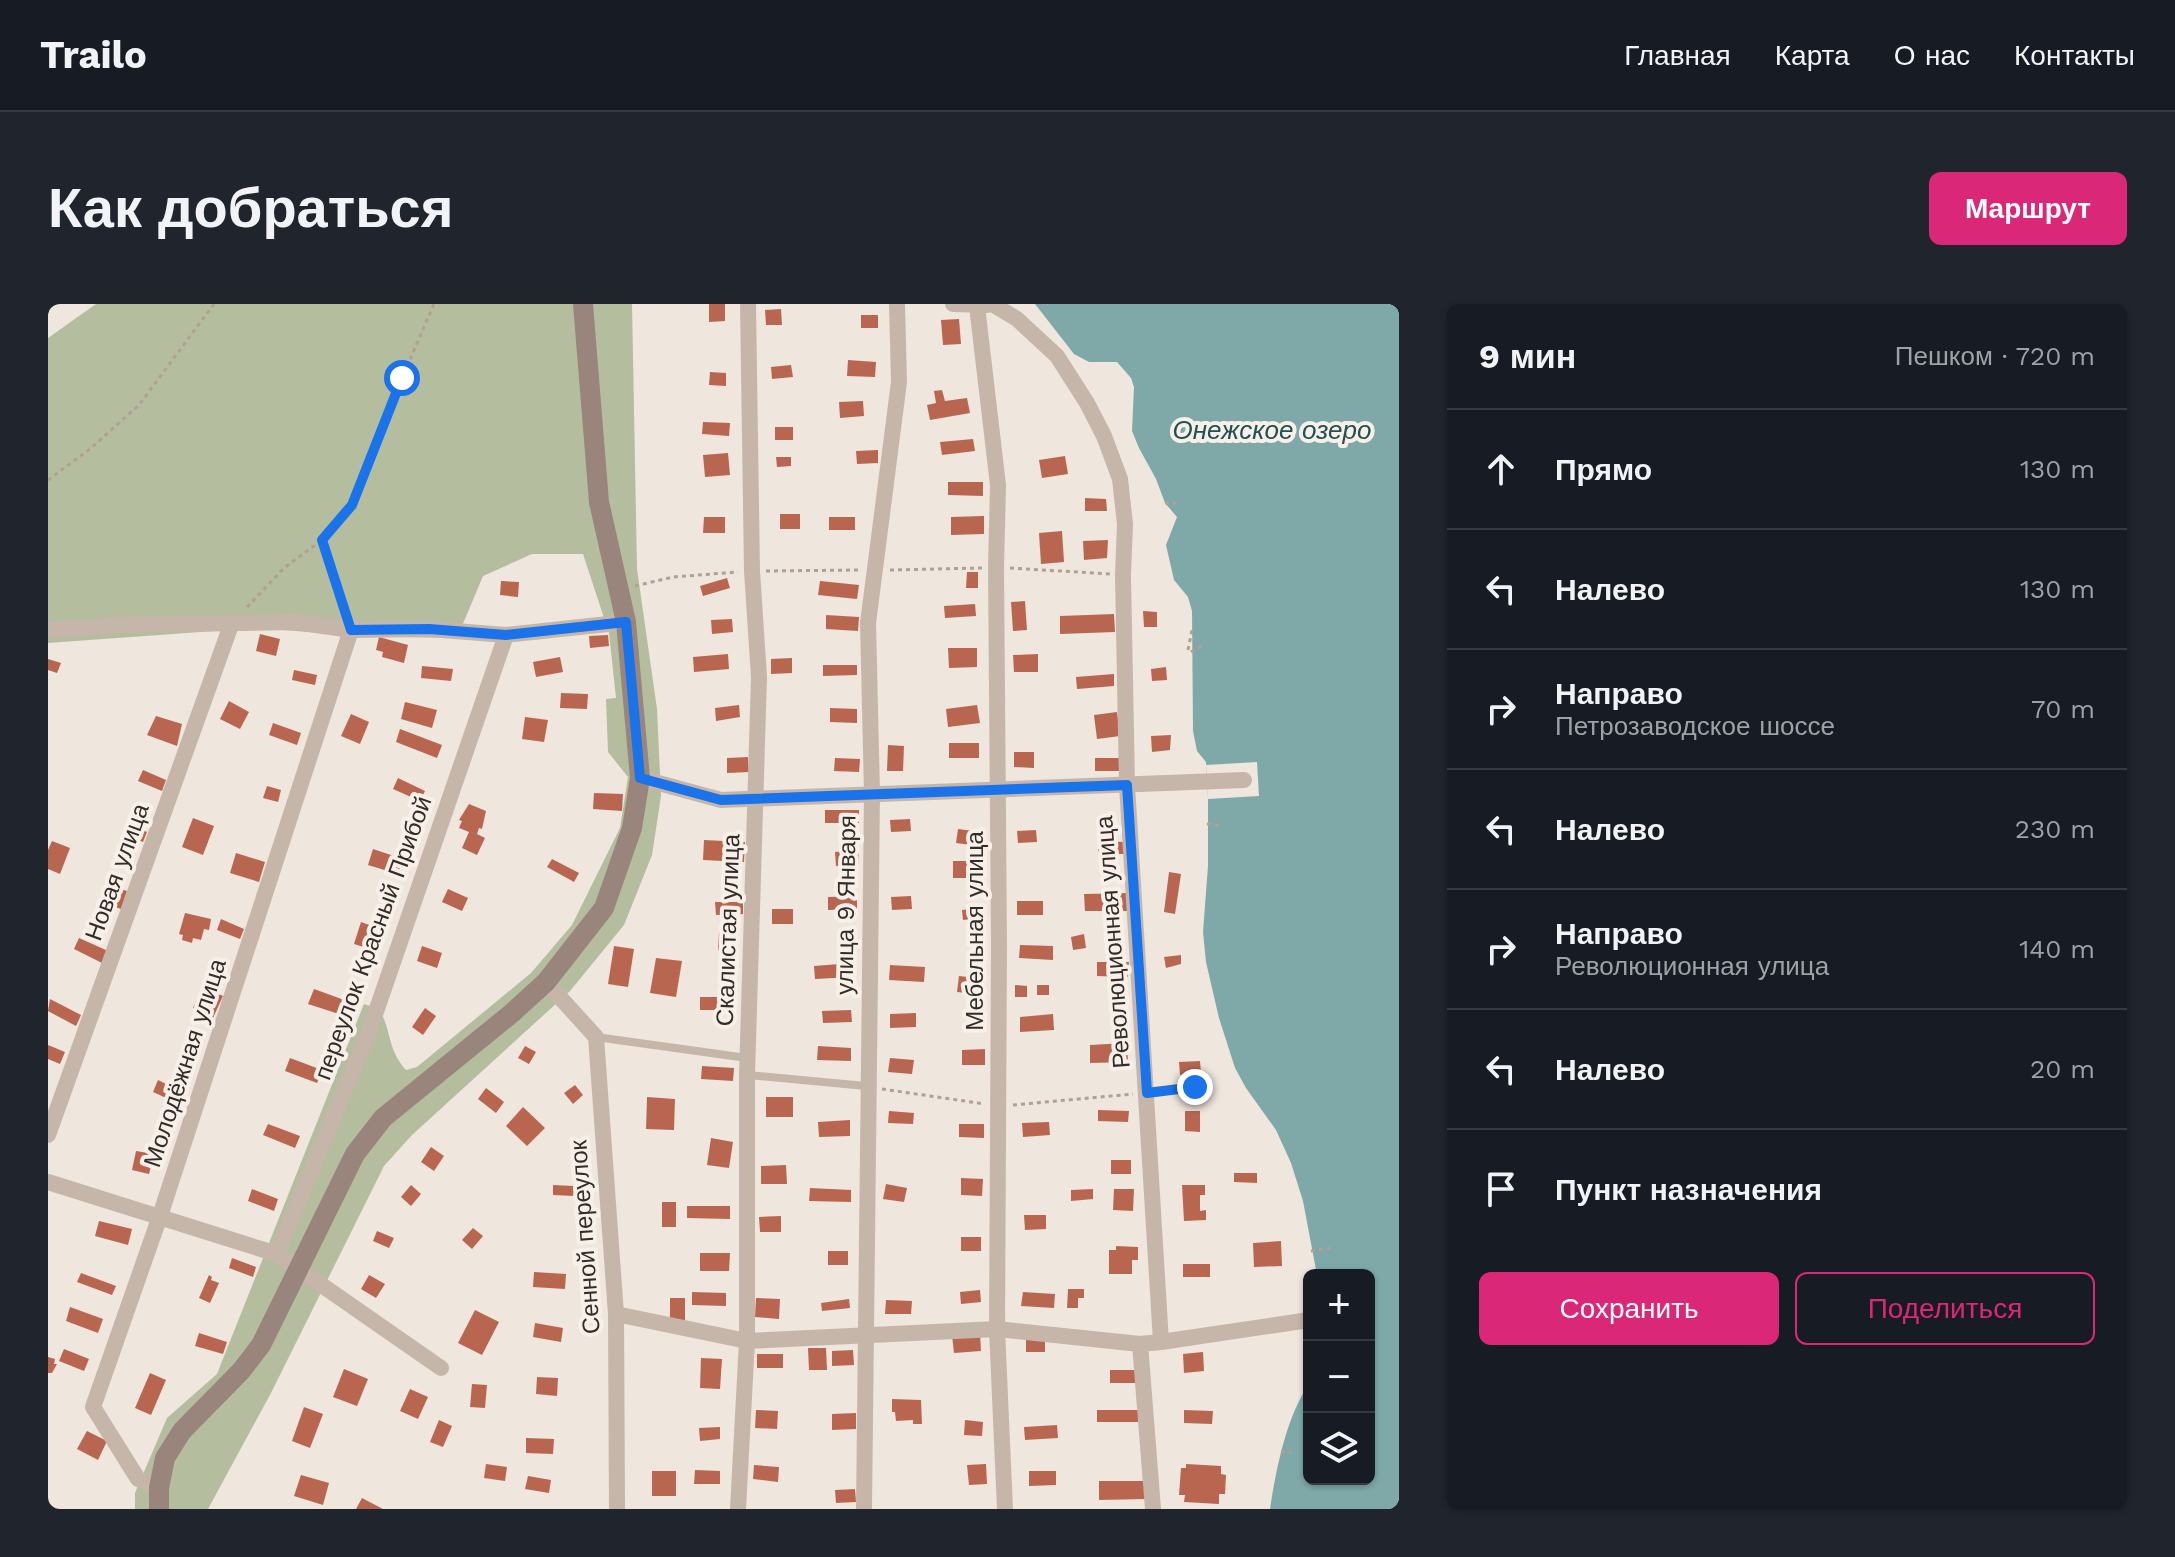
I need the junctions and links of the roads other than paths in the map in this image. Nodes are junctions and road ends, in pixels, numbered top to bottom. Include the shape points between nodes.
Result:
1 (583, 304) edge
2 (748, 304) edge
3 (897, 304) edge
4 (953, 304) edge
5 (987, 305) edge
6 (626, 622) junction
7 (231, 625) junction
8 (48, 630) edge
9 (351, 630) junction
10 (506, 635) junction
11 (640, 778) junction
12 (1244, 780) dead end
13 (1127, 785) junction
14 (998, 789) junction
15 (872, 793) junction
16 (757, 797) junction
17 (546, 982) junction
18 (596, 1037) junction
19 (747, 1066) junction
20 (866, 1086) junction
21 (48, 1135) edge
22 (48, 1182) edge
23 (160, 1216) junction
24 (277, 1254) junction
25 (299, 1269) junction
26 (616, 1314) junction
27 (1303, 1321) edge
28 (997, 1329) junction
29 (865, 1333) junction
30 (747, 1341) junction
31 (1161, 1342) junction
32 (1140, 1344) junction
33 (441, 1368) dead end
34 (159, 1498) edge
35 (617, 1509) edge
36 (738, 1509) edge
37 (864, 1509) edge
38 (1005, 1509) edge
39 (1153, 1509) edge

1 - 6 main road via 599,502
2 - 16 street, Скалистая улица via 759,677
3 - 15 street, улица 9 Января via 899,382 868,623
4 - 5 street, Революционная улица
5 - 13 street, Революционная улица via 1017,319 1057,356 1104,436 1120,479
5 - 14 street, Мебельная улица via 998,485
6 - 10 street
6 - 11 main road
7 - 8 street
7 - 9 street via 295,622
7 - 21 street, Новая улица
9 - 10 street
9 - 23 street, Молодёжная улица
10 - 24 street, переулок Красный Прибой via 370,1029
11 - 16 street via 721,800
11 - 17 main road via 632,828 604,908
12 - 13 street
13 - 14 street
13 - 31 street, Революционная улица
14 - 15 street
14 - 28 street, Мебельная улица
15 - 16 street
15 - 20 street, улица 9 Января
16 - 19 street, Скалистая улица
17 - 18 street
17 - 25 main road via 383,1118 355,1154
18 - 19 lane
18 - 26 street, Сенной переулок
19 - 20 lane
19 - 30 street, Скалистая улица
20 - 29 street, улица 9 Января
22 - 23 street
23 - 24 street
23 - 34 street, Молодёжная улица via 93,1407 138,1479
24 - 25 street
25 - 33 street
25 - 34 main road via 261,1345 182,1431 165,1458
26 - 30 street
26 - 35 street, Сенной переулок
27 - 31 street
28 - 29 street
28 - 32 street
28 - 38 street, Мебельная улица
29 - 30 street
29 - 37 street, улица 9 Января
30 - 36 street, Скалистая улица
31 - 32 street
32 - 39 street

